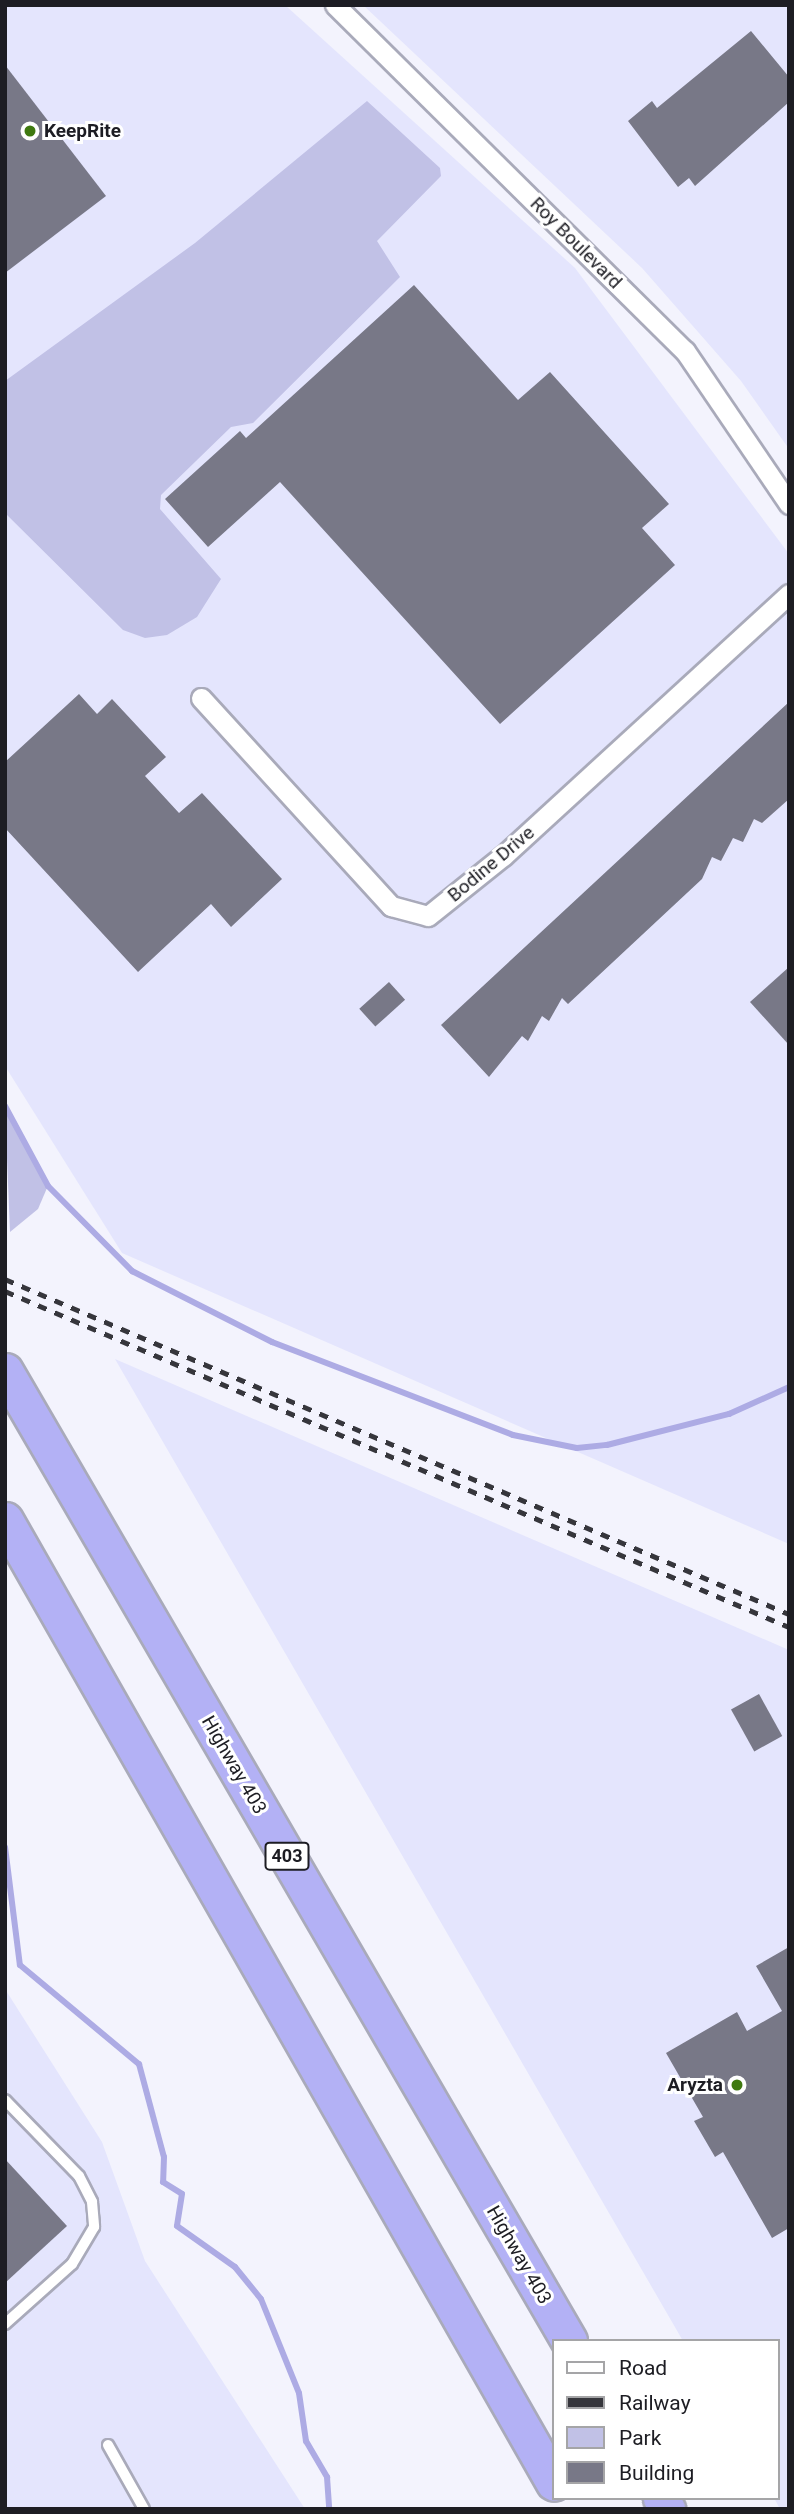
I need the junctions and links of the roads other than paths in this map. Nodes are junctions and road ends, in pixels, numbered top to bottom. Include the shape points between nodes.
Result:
1 (335, 5) edge
2 (789, 504) edge
3 (789, 594) edge
4 (201, 698) dead end
5 (5, 1371) edge
6 (5, 1520) edge
7 (5, 2100) edge
8 (5, 2324) edge
9 (568, 2339) edge
10 (108, 2445) dead end
11 (552, 2479) edge
12 (144, 2509) edge

1 - 2 street, Roy Boulevard via 685,351
3 - 4 street, Bodine Drive via 503,856 428,916 391,906
5 - 9 highway, Highway 403 / 403
6 - 11 highway
7 - 8 lane via 79,2176 92,2202 94,2227 72,2264
10 - 12 lane

